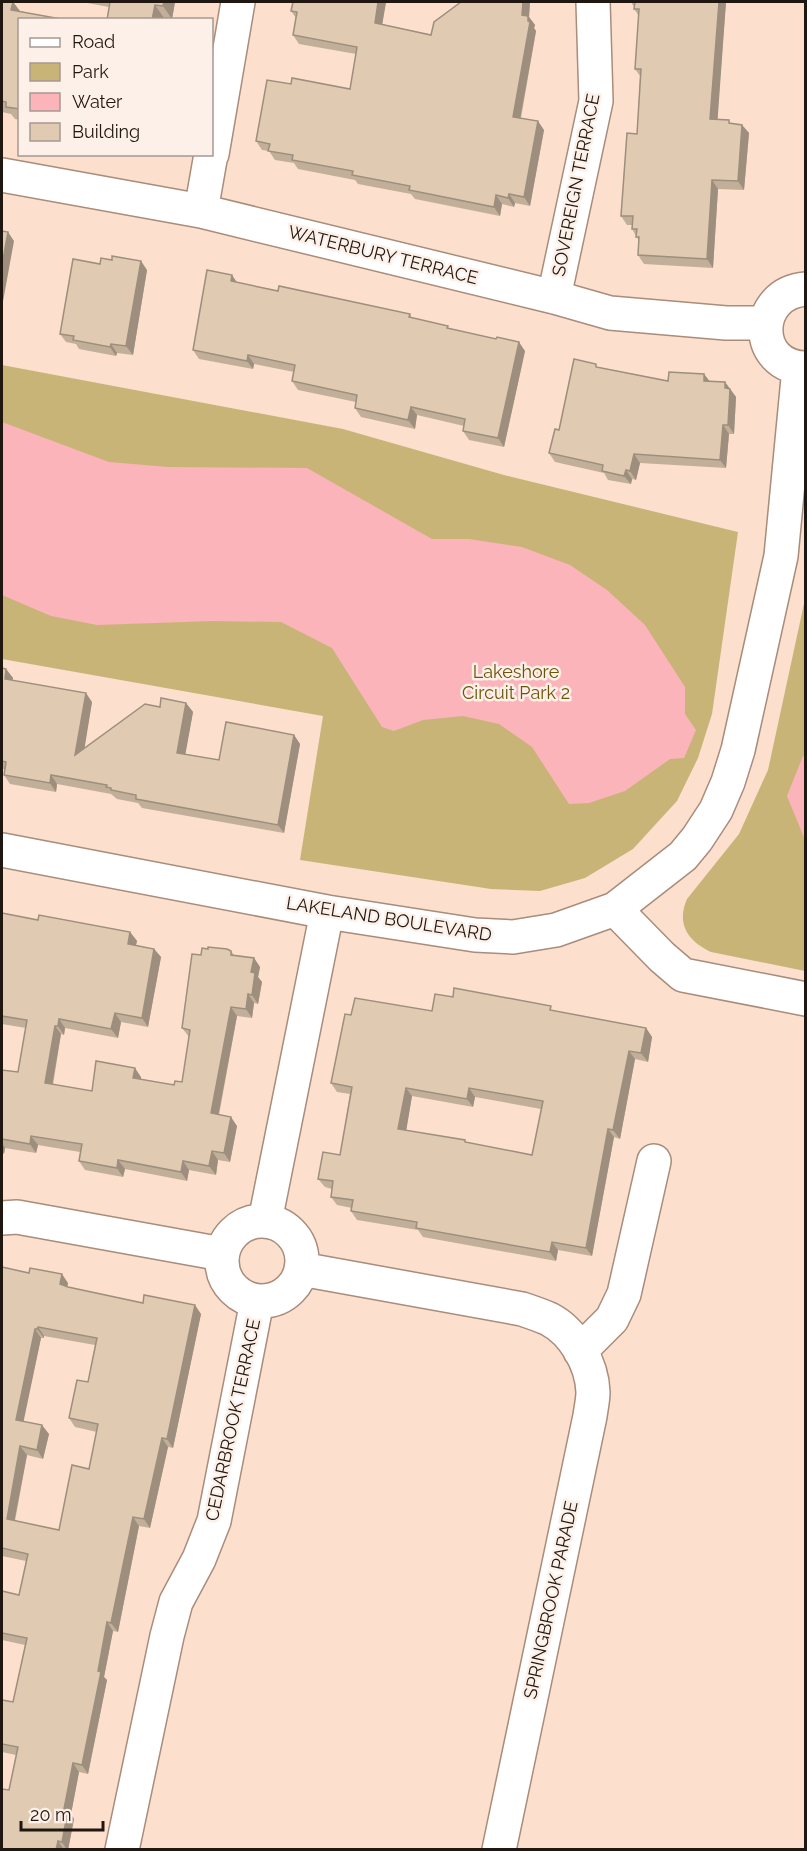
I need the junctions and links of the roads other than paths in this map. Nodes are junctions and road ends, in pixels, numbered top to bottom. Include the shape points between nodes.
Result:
1 (238, 2) edge
2 (593, 2) edge
3 (213, 143) edge
4 (211, 156) edge
5 (2, 175) edge
6 (201, 211) junction
7 (806, 289) edge
8 (554, 297) junction
9 (766, 323) junction
10 (802, 368) edge
11 (2, 850) edge
12 (615, 909) junction
13 (327, 912) junction
14 (806, 999) edge
15 (654, 1161) dead end
16 (2, 1218) edge
17 (265, 1221) junction
18 (222, 1254) junction
19 (301, 1269) junction
20 (257, 1300) junction
21 (580, 1351) junction
22 (122, 1850) edge
23 (499, 1850) edge

1 - 3 street
2 - 8 street, SOVEREIGN TERRACE via 596,101
4 - 6 street
5 - 6 street, WATERBURY TERRACE
6 - 8 street, WATERBURY TERRACE
7 - 9 street via 785,294 769,312
8 - 9 street, WATERBURY TERRACE via 610,313
9 - 10 street via 766,336 777,357
10 - 12 street, LAKELAND BOULEVARD via 781,556 728,782 716,810 683,856
11 - 13 street, LAKELAND BOULEVARD
12 - 13 street, LAKELAND BOULEVARD via 556,930 513,936 475,935
12 - 14 street via 683,975
13 - 17 street
15 - 21 street via 624,1294 612,1319
16 - 18 street via 17,1217
17 - 18 street via 242,1226 233,1233
17 - 19 street via 278,1224 293,1237 301,1255
18 - 20 street via 226,1279 234,1290
19 - 20 street via 290,1290 269,1300
19 - 21 street, SPRINGBROOK PARADE via 522,1309 567,1331
20 - 22 street, CEDARBROOK TERRACE via 214,1521 176,1602
21 - 23 street, SPRINGBROOK PARADE via 593,1392 590,1416

